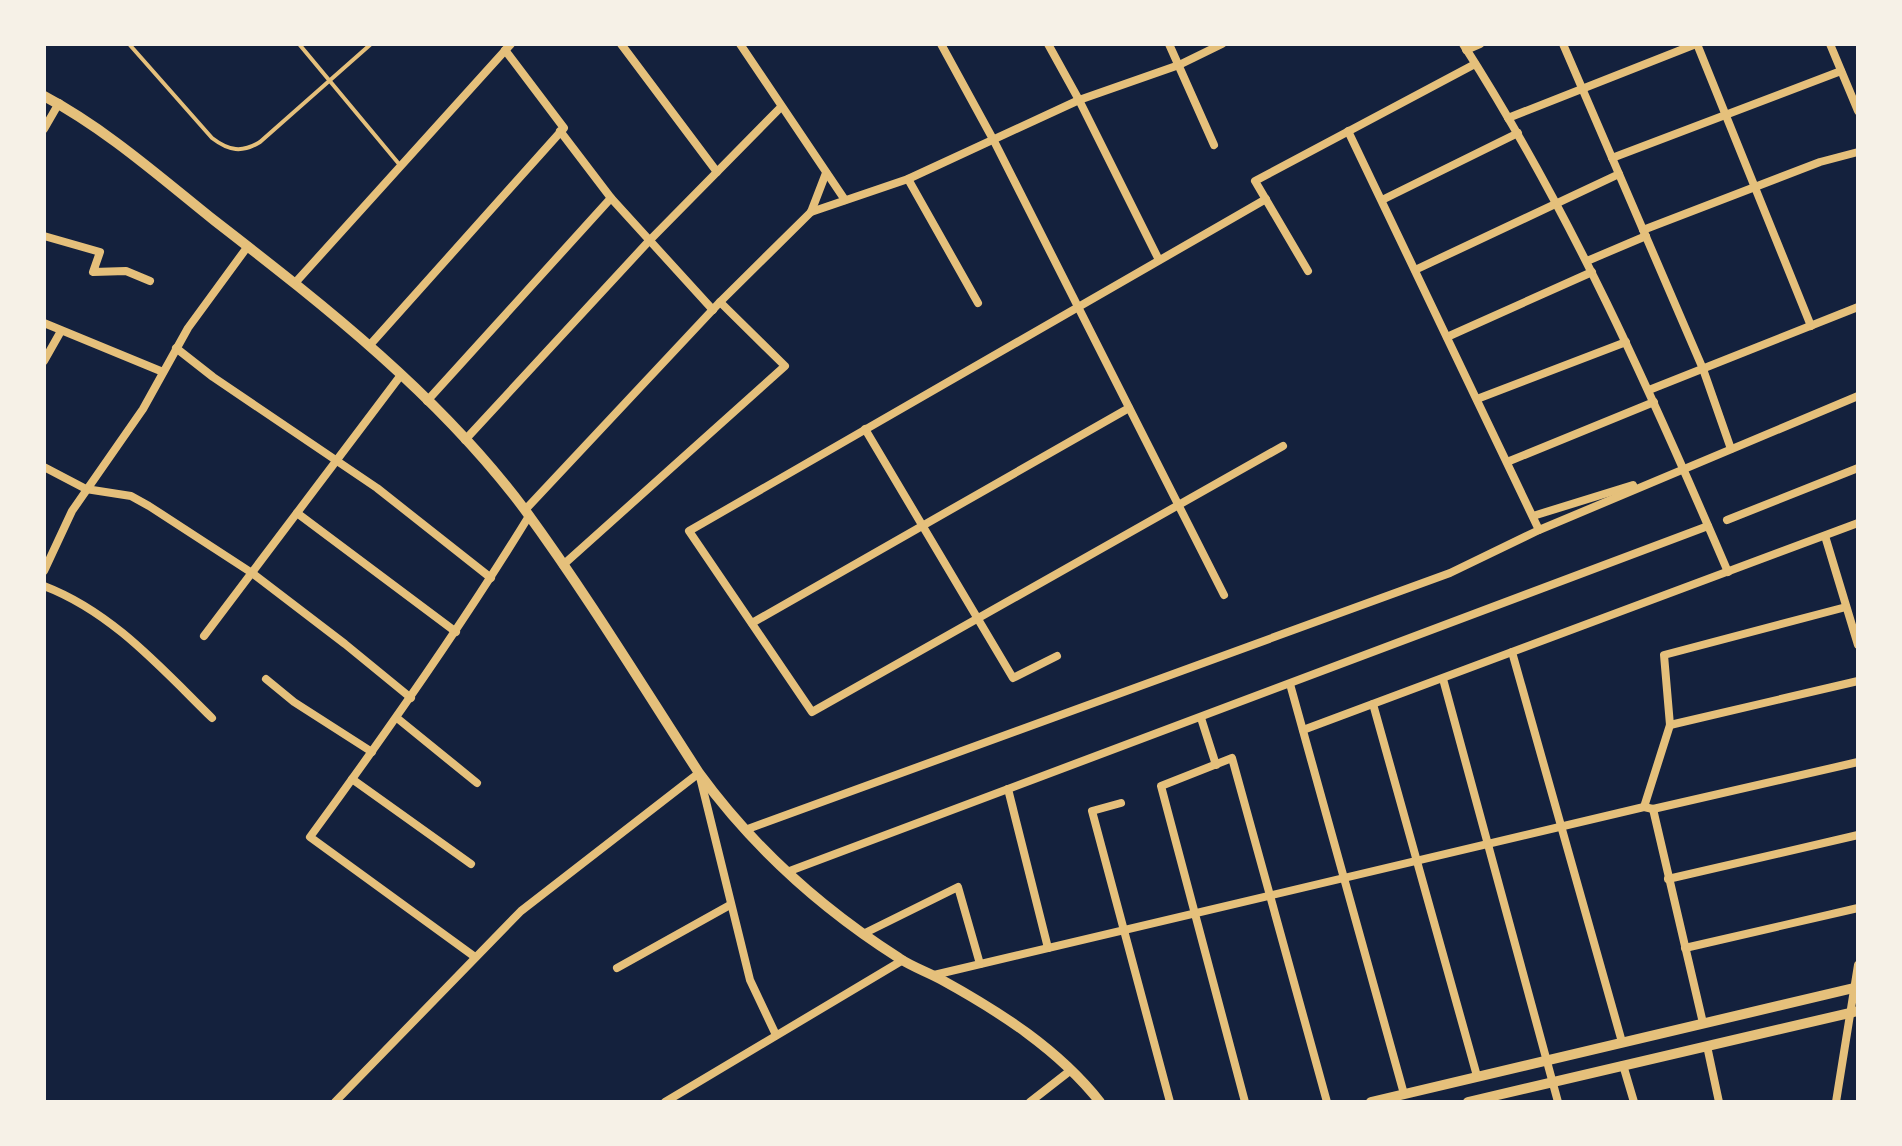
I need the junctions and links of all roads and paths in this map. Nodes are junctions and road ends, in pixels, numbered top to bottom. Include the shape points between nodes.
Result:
1 (129, 44) edge
2 (299, 44) edge
3 (371, 44) edge
4 (621, 44) edge
5 (740, 44) edge
6 (941, 44) edge
7 (1048, 44) edge
8 (1169, 44) edge
9 (1222, 44) edge
10 (1480, 44) edge
11 (1563, 44) edge
12 (1697, 44) edge
13 (1830, 44) edge
14 (508, 47) edge
15 (1464, 47) edge
16 (1475, 64) junction
17 (1179, 65) junction
18 (1841, 71) junction
19 (328, 80) junction
20 (1858, 80) edge
21 (1847, 84) junction
22 (1583, 89) junction
23 (44, 96) edge
24 (1079, 100) junction
25 (59, 103) junction
26 (781, 107) junction
27 (1858, 111) edge
28 (1727, 115) junction
29 (1508, 118) junction
30 (44, 129) edge
31 (560, 131) junction
32 (1348, 131) junction
33 (1518, 133) junction
34 (994, 141) junction
35 (1214, 145) dead end
36 (1858, 152) edge
37 (1612, 158) junction
38 (401, 166) junction
39 (717, 172) junction
40 (826, 173) junction
41 (1619, 174) junction
42 (908, 179) junction
43 (1756, 187) junction
44 (611, 198) junction
45 (1266, 199) junction
46 (845, 200) junction
47 (1382, 200) junction
48 (1556, 202) junction
49 (811, 212) junction
50 (1644, 233) junction
51 (44, 236) edge
52 (648, 242) junction
53 (248, 246) junction
54 (1159, 260) junction
55 (1587, 261) junction
56 (1415, 270) junction
57 (1308, 271) dead end
58 (1592, 272) junction
59 (150, 281) dead end
60 (295, 283) junction
61 (720, 302) junction
62 (978, 303) dead end
63 (1858, 307) edge
64 (713, 310) junction
65 (44, 323) edge
66 (1811, 326) junction
67 (61, 331) junction
68 (1447, 337) junction
69 (1626, 342) junction
70 (369, 346) junction
71 (176, 348) junction
72 (44, 361) edge
73 (1703, 369) junction
74 (163, 372) junction
75 (401, 375) junction
76 (1649, 390) junction
77 (1858, 396) edge
78 (1477, 399) junction
79 (427, 401) junction
80 (1654, 402) junction
81 (1129, 408) junction
82 (865, 429) junction
83 (465, 440) junction
84 (1283, 446) dead end
85 (1731, 449) junction
86 (337, 461) junction
87 (1507, 462) junction
88 (44, 467) edge
89 (1858, 468) edge
90 (1682, 470) junction
91 (86, 489) junction
92 (1178, 505) junction
93 (297, 513) junction
94 (527, 513) junction
95 (1533, 516) junction
96 (1727, 520) dead end
97 (1858, 523) edge
98 (922, 526) junction
99 (1708, 526) junction
100 (1539, 530) junction
101 (1825, 536) junction
102 (563, 565) junction
103 (44, 571) edge
104 (1728, 572) junction
105 (252, 573) junction
106 (491, 578) junction
107 (44, 586) edge
108 (1224, 595) dead end
109 (1846, 607) junction
110 (978, 618) junction
111 (752, 623) junction
112 (456, 632) junction
113 (204, 636) dead end
114 (1858, 645) edge
115 (1512, 652) junction
116 (1057, 656) dead end
117 (266, 679) dead end
118 (1443, 679) junction
119 (1858, 681) edge
120 (1290, 684) junction
121 (411, 698) junction
122 (1373, 704) junction
123 (212, 718) dead end
124 (397, 718) junction
125 (1201, 718) junction
126 (1670, 725) junction
127 (1303, 730) junction
128 (372, 752) junction
129 (1858, 762) edge
130 (1216, 765) junction
131 (699, 773) junction
132 (352, 779) junction
133 (477, 783) dead end
134 (1008, 789) junction
135 (1121, 803) dead end
136 (1648, 808) junction
137 (1562, 826) junction
138 (745, 830) junction
139 (1858, 835) edge
140 (1488, 843) junction
141 (1417, 860) junction
142 (471, 864) dead end
143 (787, 872) junction
144 (1344, 878) junction
145 (1668, 879) junction
146 (1270, 895) junction
147 (730, 905) junction
148 (1858, 908) edge
149 (1194, 913) junction
150 (1122, 930) junction
151 (863, 934) junction
152 (1048, 948) junction
153 (1685, 948) junction
154 (475, 957) junction
155 (903, 960) junction
156 (980, 964) junction
157 (1858, 965) edge
158 (617, 968) dead end
159 (934, 975) junction
160 (1856, 987) edge
161 (1854, 1012) edge
162 (1703, 1023) junction
163 (776, 1035) junction
164 (1622, 1042) junction
165 (1707, 1046) junction
166 (1547, 1059) junction
167 (1623, 1065) junction
168 (1071, 1070) junction
169 (1477, 1076) junction
170 (1553, 1082) junction
171 (1404, 1094) junction
172 (1485, 1100) edge
173 (335, 1102) edge
174 (665, 1102) edge
175 (1030, 1102) edge
176 (1100, 1102) edge
177 (1170, 1102) edge
178 (1245, 1102) edge
179 (1327, 1102) edge
180 (1371, 1102) edge
181 (1468, 1102) edge
182 (1558, 1102) edge
183 (1634, 1102) edge
184 (1719, 1102) edge
185 (1836, 1102) edge

1 - 19 lane via 212,138 231,150 260,142
2 - 19 lane
3 - 19 lane
4 - 39 street
5 - 26 street
6 - 34 street
7 - 24 street
8 - 17 street
9 - 17 street
10 - 15 street
11 - 22 street
12 - 22 street
12 - 28 street
13 - 18 street
14 - 31 street via 564,128
14 - 38 street
15 - 16 street
16 - 29 street
16 - 32 street
17 - 24 street
17 - 35 street
18 - 21 street
18 - 28 street
19 - 38 lane
20 - 21 street
21 - 27 street
22 - 29 street
22 - 37 street
23 - 25 street
24 - 34 street
24 - 54 street
25 - 30 street
25 - 53 street
26 - 39 street
26 - 40 street
28 - 37 street
28 - 43 street
29 - 33 street
31 - 44 street
31 - 70 street
32 - 45 street via 1255,181
32 - 47 street
33 - 47 street
33 - 48 street
34 - 42 street
34 - 81 street
36 - 43 street
37 - 41 street
38 - 60 street
39 - 52 street
40 - 46 street
40 - 49 street
41 - 48 street
41 - 50 street
42 - 46 street
42 - 62 street
43 - 50 street
43 - 66 street
44 - 52 street
44 - 79 street
45 - 54 street
45 - 57 street
46 - 49 street
47 - 56 street
48 - 55 street
48 - 56 street
49 - 61 street
50 - 55 street
50 - 73 street
51 - 59 street via 100,252 93,272 126,271
52 - 64 street
52 - 83 street
53 - 60 street
53 - 71 street
54 - 82 street
55 - 58 street
56 - 68 street
58 - 68 street
58 - 69 street
60 - 70 street
61 - 64 street
61 - 102 street via 785,366
63 - 66 street
64 - 94 street
65 - 67 street
66 - 73 street
67 - 72 street
67 - 74 street
68 - 78 street
69 - 76 street
69 - 78 street
70 - 75 street
71 - 74 street
71 - 86 street
73 - 76 street
73 - 85 street
74 - 91 street
75 - 79 street
75 - 86 street
76 - 80 street
77 - 85 street
78 - 87 street
79 - 83 street
80 - 87 street
80 - 90 street
81 - 92 street
81 - 98 street
82 - 98 street
82 - 111 street via 689,531
83 - 94 street
84 - 92 street
85 - 90 street
86 - 93 street
86 - 106 street
87 - 95 street
88 - 91 street
89 - 96 street
90 - 95 street
90 - 99 street
90 - 100 street
91 - 103 street
91 - 105 street via 131,496
92 - 108 street
92 - 110 street
93 - 105 street
93 - 112 street
94 - 102 street
94 - 106 street
95 - 100 street
97 - 101 street
98 - 110 street
98 - 111 street
99 - 104 street
99 - 120 street
100 - 138 street via 1450,573
101 - 104 street
101 - 109 street
102 - 131 street
104 - 115 street
105 - 113 street
105 - 121 street
106 - 112 street
107 - 123 street via 93,609 135,642
109 - 114 street
109 - 126 street via 1664,655
110 - 111 street via 812,712
110 - 116 street via 1013,678
112 - 121 street
115 - 118 street
115 - 137 street
117 - 128 street
118 - 122 street
118 - 140 street
119 - 126 street
120 - 125 street
120 - 127 street
121 - 124 street
122 - 127 street
122 - 141 street
124 - 128 street
124 - 133 street
125 - 130 street
125 - 134 street
126 - 136 street
127 - 144 street
128 - 132 street
129 - 136 street
130 - 146 street via 1232,758
130 - 149 street via 1161,786
131 - 138 street
131 - 147 street
131 - 154 street via 521,911
132 - 142 street
132 - 154 street via 310,837
134 - 143 street
134 - 152 street
135 - 150 street via 1092,811
136 - 137 street
136 - 145 street
137 - 140 street
137 - 164 street
138 - 143 street
139 - 145 street
140 - 141 street
140 - 166 street
141 - 144 street
141 - 169 street
143 - 151 street
144 - 146 street
144 - 171 street
145 - 153 street
146 - 149 street
146 - 179 street
147 - 158 street
147 - 163 street via 750,980
148 - 153 street
149 - 150 street
149 - 178 street
150 - 152 street
150 - 177 street
151 - 155 street
151 - 156 street via 958,887
152 - 156 street
153 - 162 street
154 - 173 street
155 - 159 street
155 - 163 street
156 - 159 street
157 - 160 street
159 - 168 street via 1018,1026
160 - 161 street
160 - 162 street
161 - 165 street
161 - 185 street
162 - 164 street
163 - 174 street
164 - 166 street
165 - 167 street
165 - 184 street
166 - 169 street
166 - 170 street
167 - 170 street
167 - 183 street
168 - 175 street
168 - 176 street
169 - 171 street
170 - 172 street
170 - 182 street
171 - 180 street
172 - 181 street

